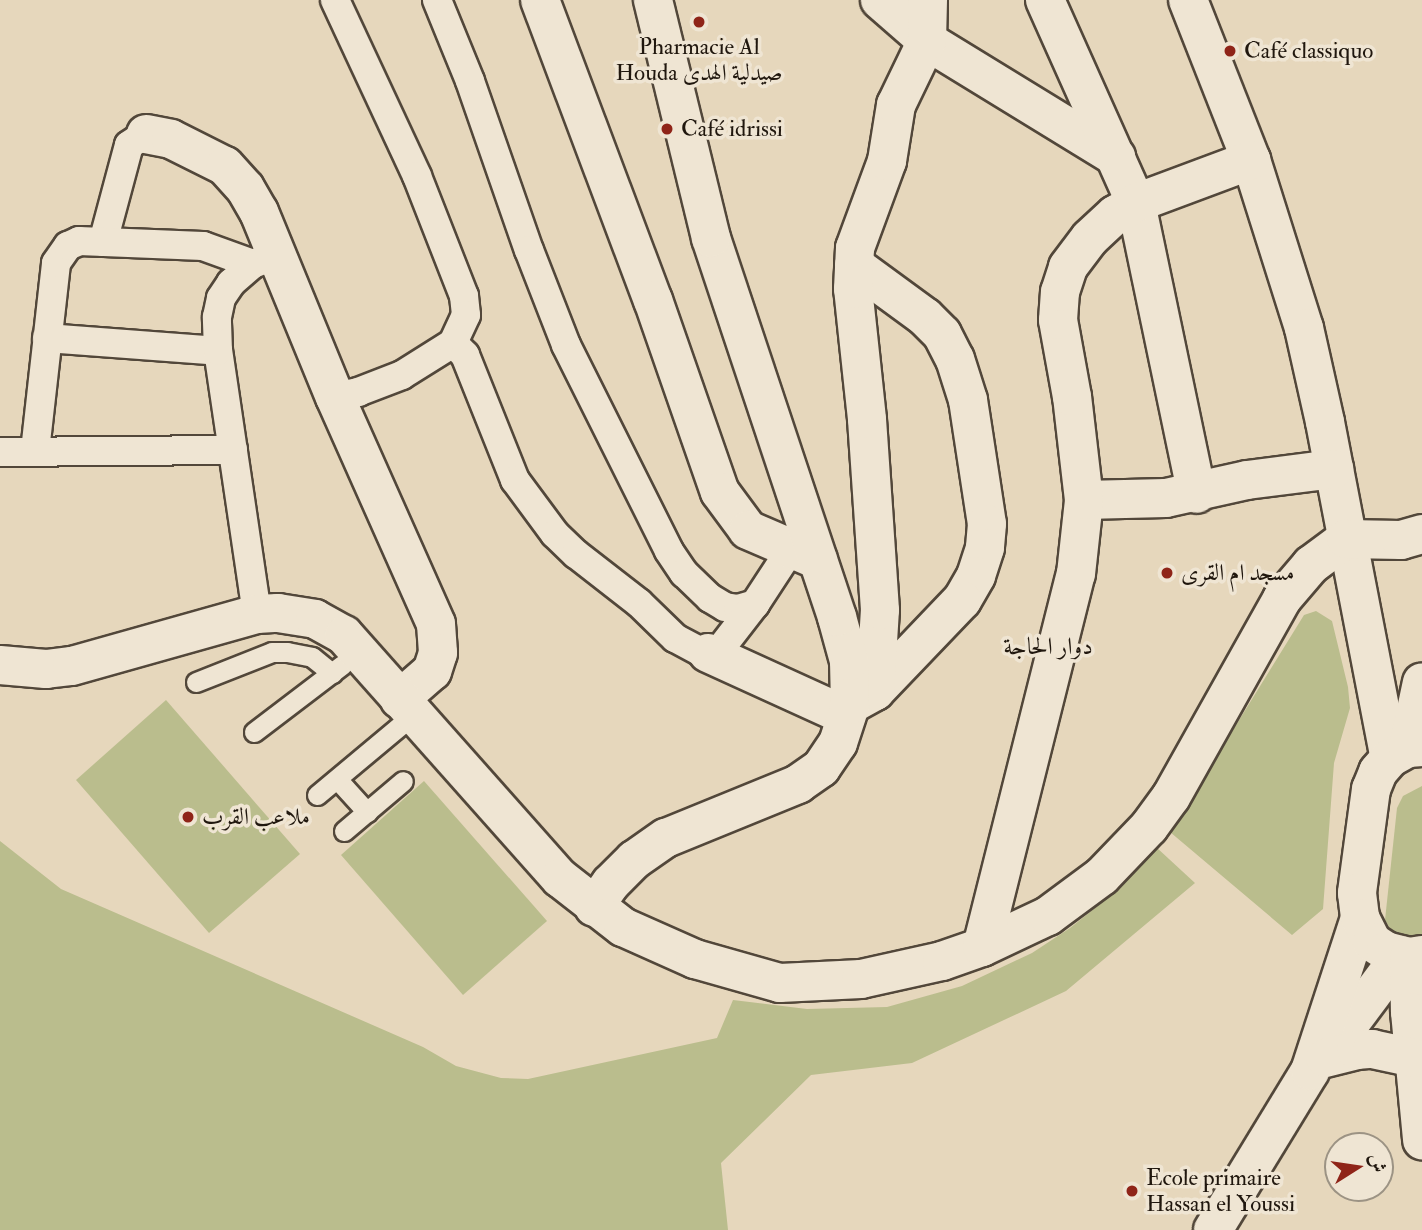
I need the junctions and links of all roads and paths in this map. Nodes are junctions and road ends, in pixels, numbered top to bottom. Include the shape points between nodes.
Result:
1 (335, 0) edge
2 (437, 0) edge
3 (540, 0) edge
4 (653, 0) edge
5 (880, 0) edge
6 (928, 0) edge
7 (1045, 0) edge
8 (1188, 0) edge
9 (927, 41) junction
10 (146, 134) joint
11 (1116, 157) junction
12 (1251, 160) junction
13 (1136, 203) junction
14 (103, 242) junction
15 (265, 259) junction
16 (854, 265) junction
17 (47, 338) junction
18 (453, 343) junction
19 (218, 351) junction
20 (334, 397) junction
21 (233, 450) junction
22 (0, 452) edge
23 (34, 452) junction
24 (1334, 469) junction
25 (1197, 494) junction
26 (1084, 500) junction
27 (1422, 534) edge
28 (1346, 539) junction
29 (805, 554) junction
30 (755, 604) junction
31 (257, 614) junction
32 (708, 653) junction
33 (346, 662) junction
34 (0, 665) edge
35 (196, 682) dead end
36 (1422, 682) edge
37 (857, 704) junction
38 (407, 707) junction
39 (254, 732) dead end
40 (1407, 751) edge
41 (337, 779) junction
42 (403, 781) dead end
43 (317, 795) dead end
44 (367, 812) junction
45 (344, 831) dead end
46 (594, 907) junction
47 (1360, 918) junction
48 (982, 947) junction
49 (1411, 956) edge
50 (1414, 1058) junction
51 (1318, 1064) junction
52 (1422, 1140) edge
53 (1213, 1230) edge

1 - 18 street via 417,176 464,296 466,315
2 - 30 street via 566,345 663,540 684,573 710,598 738,609
3 - 29 street via 720,492 748,530
4 - 29 street via 711,238
5 - 9 street
6 - 9 street
7 - 11 street
8 - 12 street
9 - 11 street
9 - 16 street via 896,105 887,162 860,229
10 - 14 street via 129,145
10 - 15 street via 191,148 225,166 259,212
11 - 13 street
12 - 13 street
12 - 24 street via 1304,328
13 - 25 street
13 - 26 street via 1090,238 1068,267 1060,292 1058,320
14 - 15 street via 203,246
14 - 17 street via 79,241 68,246 56,262
15 - 19 street via 231,283 221,298
15 - 20 street
16 - 37 street via 880,610
16 - 37 street via 925,317 942,334 955,359 968,400 987,524 976,576 962,600
17 - 19 street
17 - 23 street
18 - 20 street via 382,384
18 - 32 street via 465,355 515,480 555,534 676,638
19 - 21 street
20 - 38 street via 436,624 438,653 432,671
21 - 23 street
21 - 31 street
22 - 23 street
24 - 25 street via 1247,480
24 - 28 street
25 - 26 street
26 - 48 street via 1076,574
27 - 28 street via 1401,540
28 - 40 street
28 - 48 street via 1311,565 1282,599 1171,797 1126,852 1048,916
29 - 30 street
29 - 37 street via 849,661
30 - 32 street via 721,648
31 - 33 street via 315,619 344,635
31 - 34 street via 72,666
32 - 37 street
33 - 35 lane via 272,652
33 - 38 street
33 - 39 lane
36 - 40 street
37 - 46 street via 821,768 798,784 666,838 634,860
38 - 41 lane
38 - 46 street via 537,855
40 - 47 street via 1378,772 1371,789 1357,893
41 - 43 lane
41 - 44 lane
42 - 44 lane
44 - 45 lane
46 - 48 street via 623,927 695,959 780,983 874,976
47 - 49 street via 1372,942 1386,951
47 - 51 street
49 - 50 street
49 - 51 street
50 - 51 street via 1372,1049
50 - 52 street
51 - 53 street

